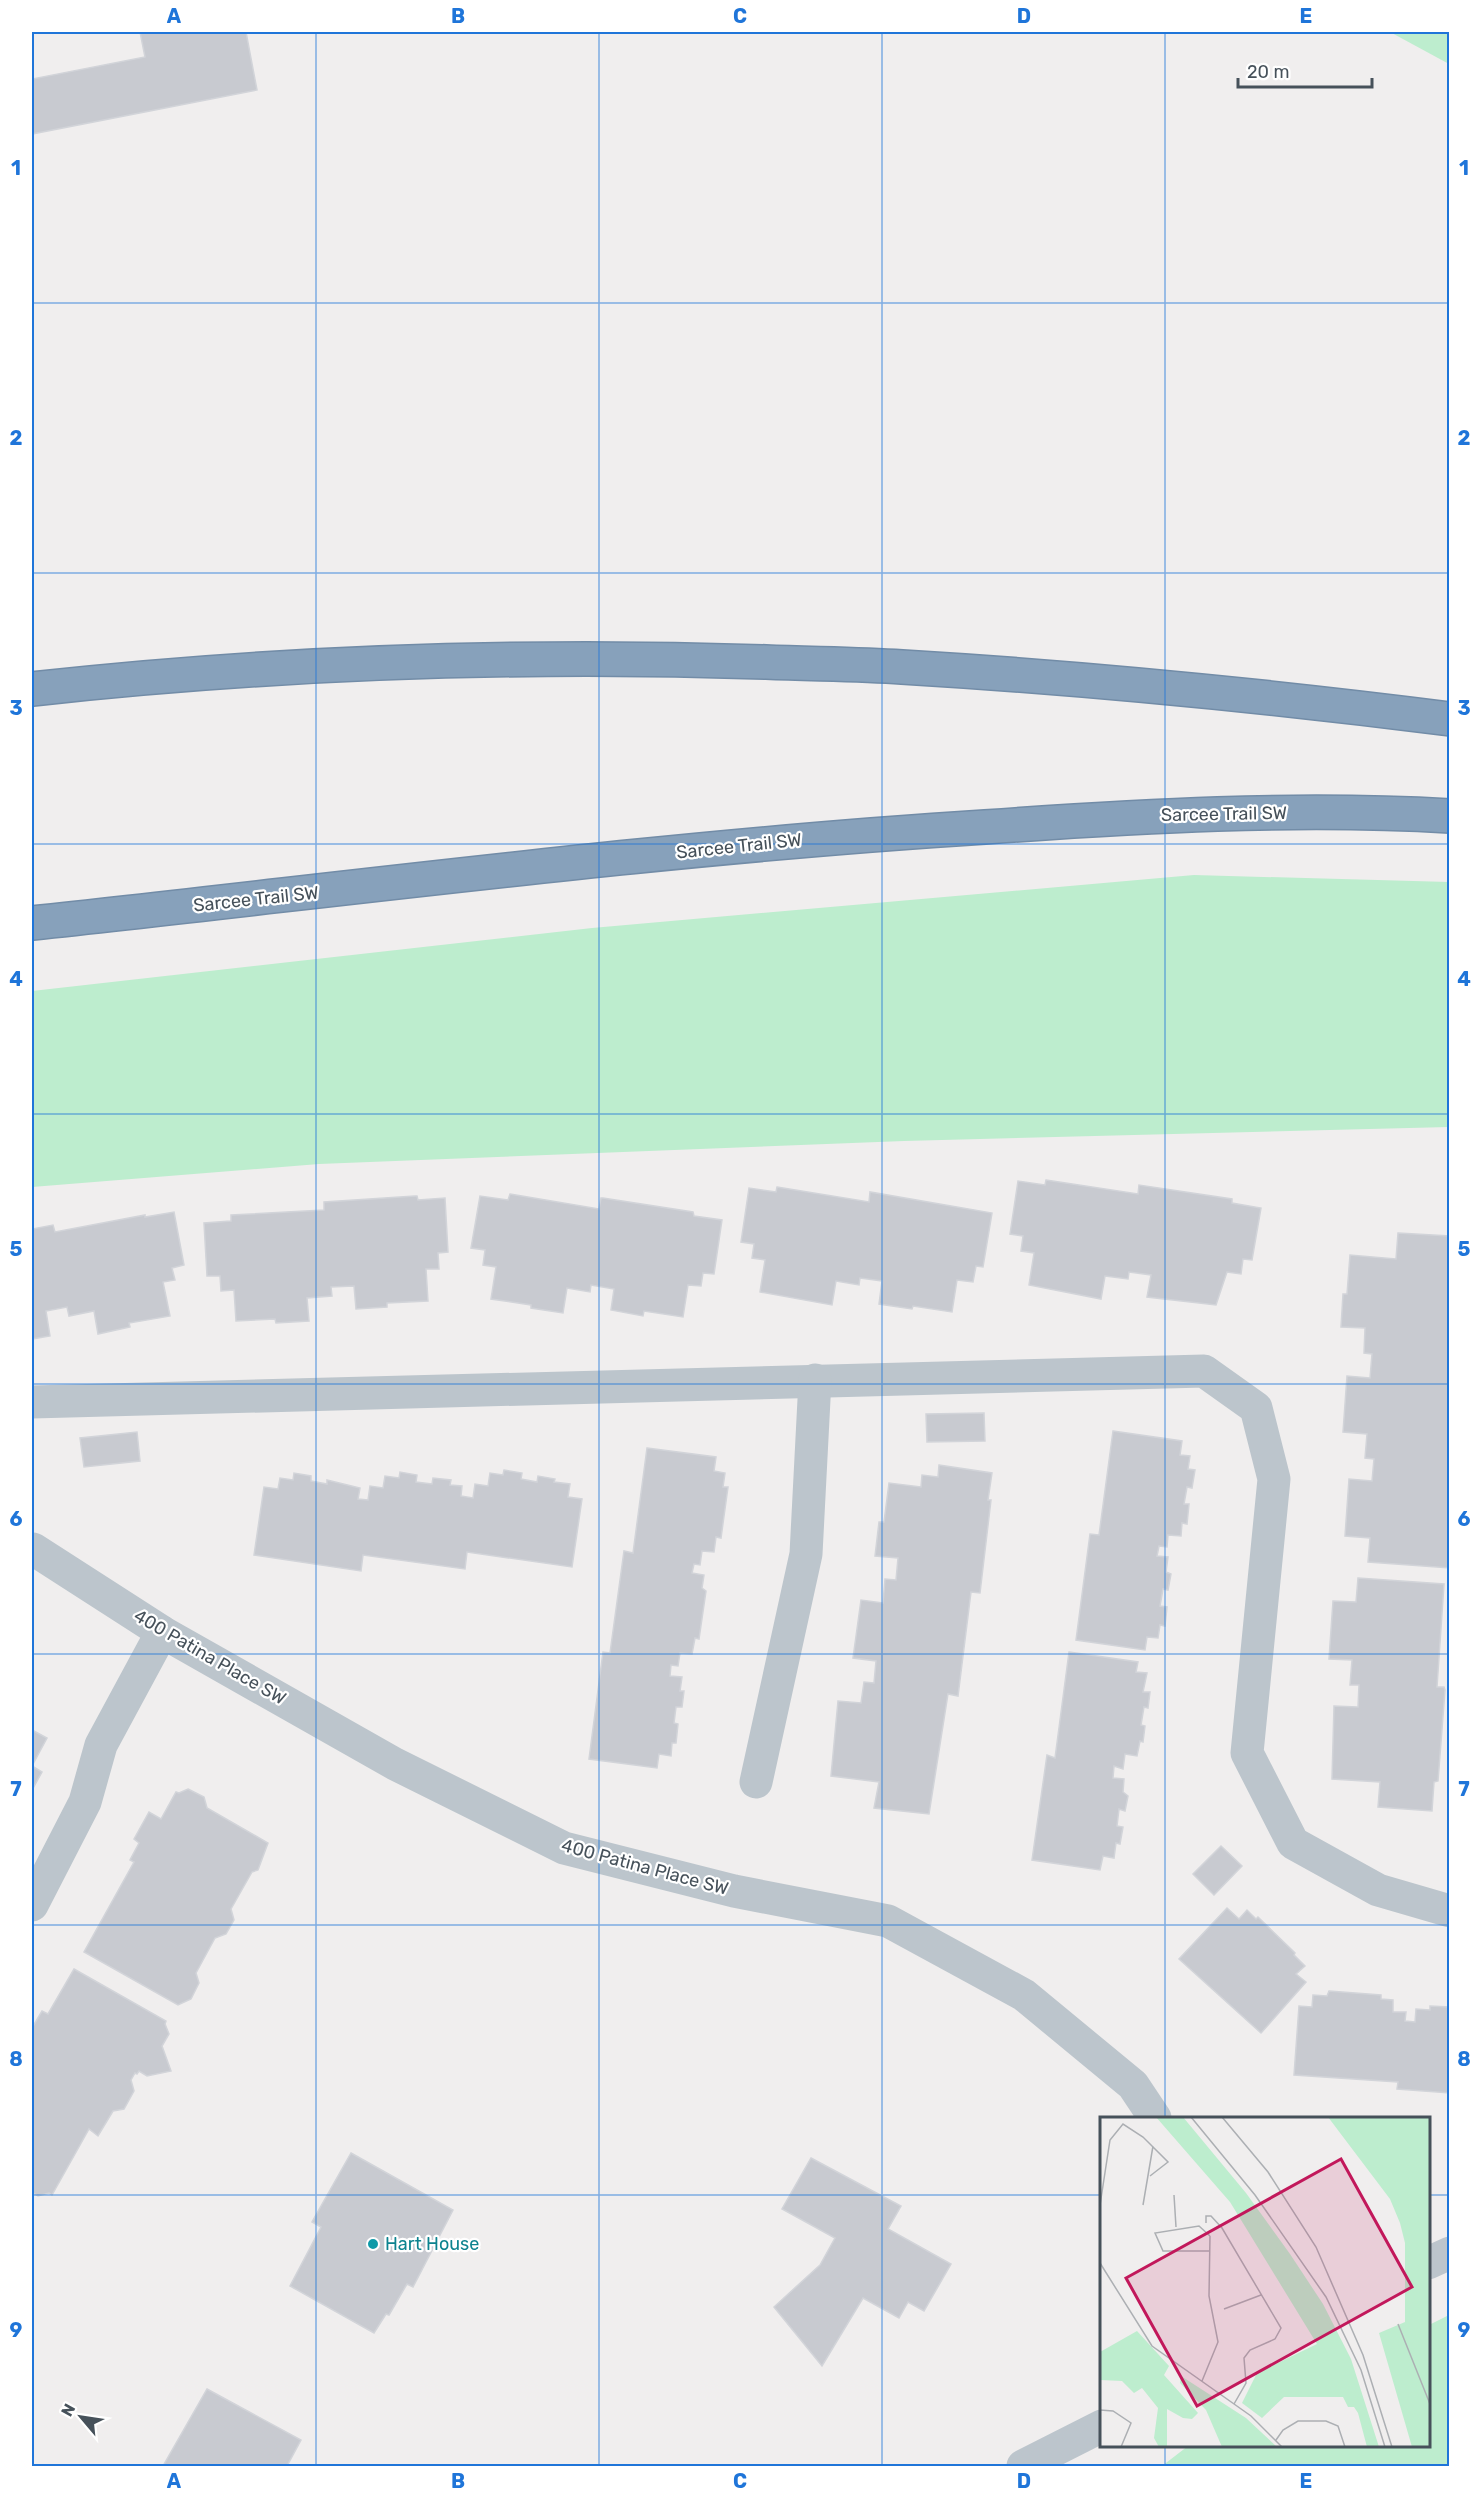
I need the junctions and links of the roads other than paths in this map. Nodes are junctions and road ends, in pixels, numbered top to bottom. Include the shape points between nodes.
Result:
1 (32, 689) edge
2 (1449, 719) edge
3 (1449, 816) edge
4 (32, 922) edge
5 (815, 1380) junction
6 (32, 1402) edge
7 (32, 1549) edge
8 (162, 1632) junction
9 (756, 1782) dead end
10 (32, 1905) edge
11 (1449, 1911) edge
12 (1154, 2117) edge
13 (1449, 2253) edge
14 (1430, 2262) edge
15 (1100, 2427) edge
16 (1023, 2466) edge

1 - 2 highway via 236,670 415,661 655,659 901,667 1150,687
3 - 4 highway, Sarcee Trail SW via 1374,812 1148,816 838,836
5 - 6 street
5 - 9 street via 806,1554
5 - 11 street via 1204,1371 1256,1408 1274,1479 1247,1753 1293,1843 1378,1890
7 - 8 street, 400 Patina Place SW
8 - 10 street via 101,1744 85,1802
8 - 12 street, 400 Patina Place SW via 395,1764 564,1848 734,1892 888,1921 1024,1995 1133,2085
13 - 14 street
15 - 16 street

